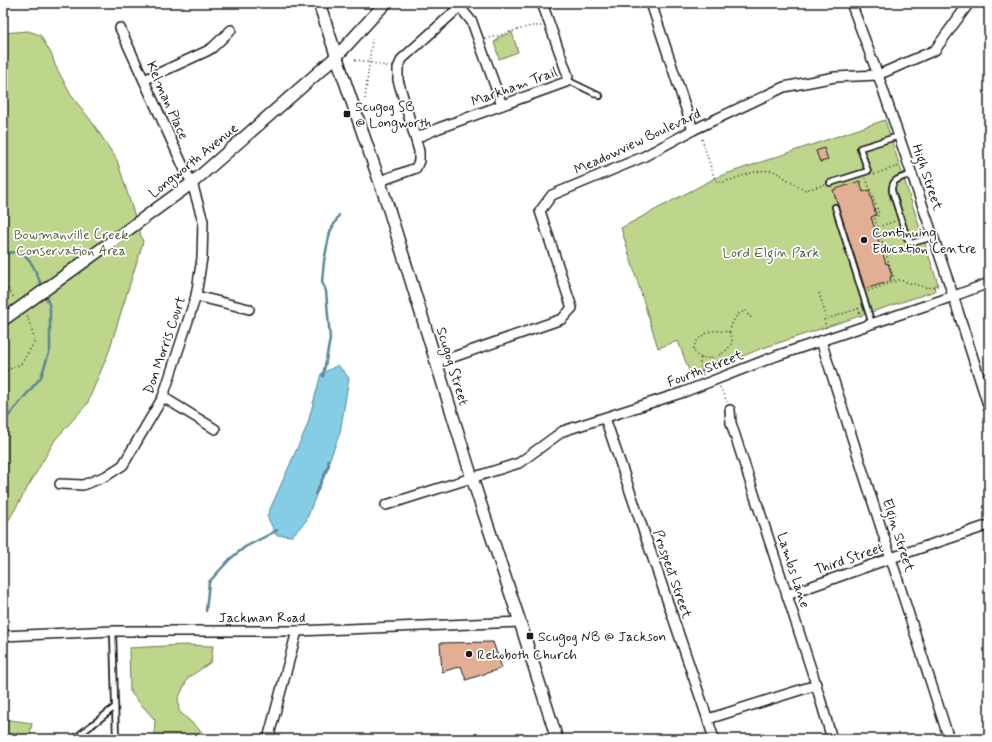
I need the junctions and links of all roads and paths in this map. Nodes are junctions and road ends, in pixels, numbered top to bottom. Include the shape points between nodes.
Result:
1 (319, 3) edge
2 (386, 3) edge
3 (542, 3) edge
4 (651, 3) edge
5 (851, 3) edge
6 (969, 3) edge
7 (462, 5) edge
8 (550, 26) junction
9 (120, 28) dead end
10 (231, 30) dead end
11 (372, 39) dead end
12 (479, 41) junction
13 (337, 56) junction
14 (355, 60) dead end
15 (369, 62) junction
16 (398, 68) junction
17 (878, 75) junction
18 (144, 80) junction
19 (567, 80) junction
20 (600, 96) dead end
21 (364, 99) dead end
22 (502, 105) junction
23 (694, 130) junction
24 (899, 136) junction
25 (416, 138) junction
26 (702, 139) dead end
27 (901, 165) dead end
28 (865, 174) junction
29 (912, 174) junction
30 (380, 181) junction
31 (830, 183) joint
32 (192, 184) junction
33 (835, 207) dead end
34 (897, 221) dead end
35 (878, 227) junction
36 (934, 236) junction
37 (895, 282) junction
38 (3, 283) edge
39 (989, 284) edge
40 (941, 285) dead end
41 (819, 292) dead end
42 (862, 292) junction
43 (196, 296) junction
44 (954, 296) junction
45 (18, 303) dead end
46 (866, 306) junction
47 (858, 308) junction
48 (249, 309) dead end
49 (23, 310) dead end
50 (861, 316) dead end
51 (751, 318) dead end
52 (827, 319) junction
53 (3, 320) edge
54 (872, 324) junction
55 (826, 328) dead end
56 (729, 332) junction
57 (821, 341) junction
58 (701, 358) junction
59 (436, 363) junction
60 (3, 372) edge
61 (717, 380) junction
62 (705, 384) junction
63 (163, 397) junction
64 (989, 406) edge
65 (730, 410) joint
66 (606, 418) junction
67 (215, 429) dead end
68 (472, 478) junction
69 (60, 484) dead end
70 (386, 505) dead end
71 (989, 525) edge
72 (891, 558) junction
73 (787, 595) junction
74 (520, 622) junction
75 (113, 631) junction
76 (297, 631) junction
77 (3, 636) edge
78 (816, 685) junction
79 (115, 707) junction
80 (708, 719) junction
81 (74, 739) edge
82 (116, 739) edge
83 (268, 739) edge
84 (557, 739) edge
85 (714, 739) edge
86 (832, 739) edge
87 (949, 739) edge

1 - 13 street, Scugog Street
2 - 13 street, Longworth Avenue
3 - 8 street, Markham Trail
4 - 23 street
5 - 17 street, High Street
6 - 17 street, Meadowview Boulevard via 935,50
7 - 12 street
7 - 16 street via 402,59
8 - 12 path via 531,26
8 - 19 street, Markham Trail via 568,76
9 - 18 street, Kelman Place
10 - 18 street via 207,51
11 - 15 path
12 - 22 street
13 - 30 street, Scugog Street
13 - 32 street, Longworth Avenue
14 - 15 path
15 - 16 path
15 - 21 path
16 - 25 street via 398,80
17 - 23 street, Meadowview Boulevard via 835,77 784,87
17 - 24 street, High Street
18 - 32 street, Kelman Place
19 - 20 lane
19 - 22 street, Markham Trail
22 - 25 street, Markham Trail
23 - 59 street, Meadowview Boulevard via 643,157 552,195 540,211 572,308 562,319
24 - 28 lane via 860,148 868,171
24 - 29 street, High Street
25 - 30 street via 419,151 416,168
26 - 31 path via 714,177 718,182 771,170 804,190
27 - 28 path
28 - 31 lane
28 - 35 path via 879,214 875,219
29 - 36 street, High Street
29 - 36 lane via 896,180 892,187 907,238 912,243
30 - 59 street, Scugog Street
32 - 43 street, Don Morris Court via 203,221 202,258
32 - 53 street, Longworth Avenue, bridge
33 - 42 lane
34 - 35 path
35 - 37 path
36 - 44 street, High Street
37 - 40 path via 899,280 928,288
37 - 42 path
38 - 45 path
39 - 44 street, Fourth Street
41 - 52 path
42 - 46 lane
43 - 48 street
43 - 63 street, Don Morris Court
44 - 54 street, Fourth Street
44 - 64 street, High Street
46 - 47 path
46 - 54 lane
47 - 50 path
47 - 52 path
49 - 60 path via 28,316 34,341 21,364
51 - 56 path via 746,311 740,313 734,319
52 - 55 path via 824,320
54 - 57 street, Fourth Street
56 - 58 path via 732,339 727,351 712,358
56 - 58 path via 708,333 698,341 694,349
57 - 61 street, Fourth Street
57 - 72 street, Elgin Street
58 - 62 path
59 - 68 street, Scugog Street
61 - 62 street, Fourth Street
61 - 65 path
62 - 66 street, Fourth Street
63 - 67 street
63 - 69 street, Don Morris Court via 123,465 106,476 83,485
65 - 73 street, Lambs Lane via 731,423
66 - 68 street, Fourth Street via 563,431 519,463
66 - 80 street, Prospect Street
68 - 70 street, Fourth Street
68 - 74 street, Scugog Street
71 - 72 street, Third Street
72 - 73 street, Third Street
72 - 87 street, Elgin Street
73 - 78 street, Lambs Lane
74 - 76 street, Jackman Road
74 - 84 street, Scugog Street
75 - 76 street, Jackman Road
75 - 77 street, Jackman Road
75 - 79 lane
76 - 83 street
78 - 80 street
78 - 86 street, Lambs Lane
79 - 81 lane
79 - 82 lane
80 - 85 street, Prospect Street

